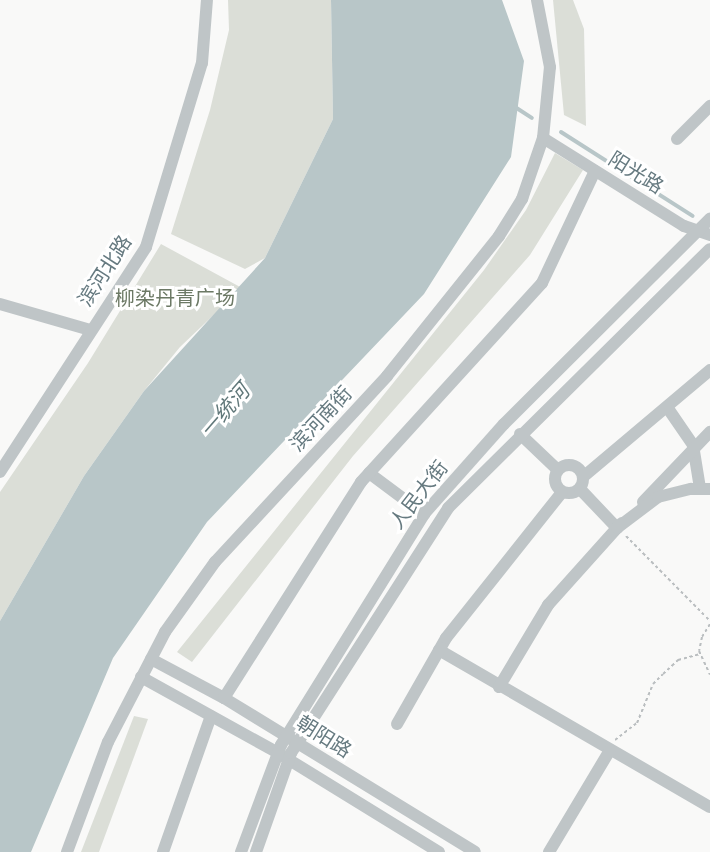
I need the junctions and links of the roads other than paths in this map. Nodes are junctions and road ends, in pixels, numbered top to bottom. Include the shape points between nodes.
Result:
1 (207, 0) edge
2 (537, 0) edge
3 (710, 106) edge
4 (543, 138) junction
5 (677, 139) dead end
6 (595, 171) junction
7 (710, 219) edge
8 (704, 233) edge
9 (710, 249) edge
10 (0, 304) edge
11 (90, 330) junction
12 (710, 370) edge
13 (666, 407) junction
14 (710, 432) edge
15 (520, 434) junction
16 (694, 448) junction
17 (558, 470) junction
18 (0, 472) edge
19 (369, 473) junction
20 (581, 483) junction
21 (705, 488) edge
22 (562, 492) junction
23 (652, 497) junction
24 (424, 514) junction
25 (617, 528) junction
26 (439, 650) junction
27 (151, 659) junction
28 (141, 676) junction
29 (499, 687) junction
30 (224, 698) junction
31 (211, 716) junction
32 (397, 724) dead end
33 (292, 740) junction
34 (610, 750) junction
35 (283, 756) junction
36 (710, 807) edge
37 (67, 852) edge
38 (163, 852) edge
39 (241, 852) edge
40 (256, 852) edge
41 (439, 852) edge
42 (475, 852) edge
43 (549, 852) edge

1 - 11 street, 滨河北路 via 202,63 146,247
2 - 4 street, 滨河南街 via 550,67
3 - 5 street
4 - 6 street, 阳光路
4 - 27 street, 滨河南街 via 522,199 499,236 387,376 215,562 165,632
6 - 8 street, 阳光路
6 - 19 street via 542,283
7 - 8 street, 人民大街
8 - 24 street, 人民大街 via 504,424
9 - 15 street, 人民大街
10 - 11 street
11 - 18 street, 滨河北路
12 - 13 street
13 - 16 street
13 - 20 street
14 - 16 street
15 - 17 street
15 - 33 street, 人民大街 via 448,508
16 - 21 street
16 - 23 street
17 - 20 street via 570,465
17 - 22 street via 555,482
19 - 24 street
19 - 30 street
20 - 22 street
20 - 25 street
21 - 23 street
22 - 26 street
23 - 25 street
24 - 33 street, 人民大街
25 - 29 street via 548,605
26 - 29 street
26 - 32 street
27 - 28 street, 滨河南街
27 - 30 street, 朝阳路
28 - 31 street
28 - 37 street, 滨河南街 via 108,742
29 - 34 street
30 - 33 street, 朝阳路
31 - 35 street
31 - 38 street
33 - 35 street, 人民大街
33 - 42 street, 朝阳路
34 - 36 street
34 - 43 street
35 - 39 street, 人民大街
35 - 40 street, 人民大街
35 - 41 street

